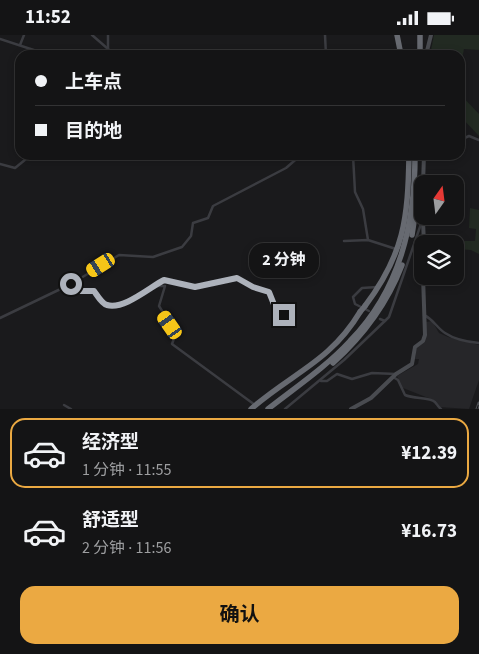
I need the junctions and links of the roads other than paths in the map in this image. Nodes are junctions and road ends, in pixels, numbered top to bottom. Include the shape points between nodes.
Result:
1 (24, 35) edge
2 (92, 35) edge
3 (108, 35) edge
4 (325, 35) edge
5 (398, 35) edge
6 (416, 35) edge
7 (420, 35) edge
8 (430, 35) edge
9 (0, 39) edge
10 (20, 45) junction
11 (108, 48) joint
12 (34, 50) edge
13 (326, 50) edge
14 (401, 50) edge
15 (416, 50) edge
16 (420, 50) edge
17 (427, 50) edge
18 (465, 138) edge
19 (479, 140) edge
20 (25, 160) edge
21 (296, 160) edge
22 (352, 160) edge
23 (409, 160) edge
24 (415, 160) edge
25 (419, 160) edge
26 (424, 160) edge
27 (0, 165) edge
28 (423, 175) edge
29 (419, 225) edge
30 (368, 240) junction
31 (344, 241) dead end
32 (397, 250) junction
33 (71, 284) junction
34 (423, 285) edge
35 (153, 287) junction
36 (378, 287) junction
37 (369, 311) dead end
38 (290, 315) dead end
39 (424, 315) junction
40 (0, 319) edge
41 (380, 319) dead end
42 (385, 321) junction
43 (479, 343) edge
44 (395, 375) junction
45 (320, 381) junction
46 (64, 405) dead end
47 (265, 405) edge
48 (253, 407) edge
49 (71, 409) edge
50 (274, 409) edge
51 (285, 409) edge
52 (351, 409) edge
53 (441, 409) edge

1 - 10 street
2 - 11 street
3 - 11 street
4 - 13 street
5 - 14 highway
6 - 15 highway
7 - 16 highway
8 - 17 street
9 - 10 street
10 - 12 street
18 - 19 street
20 - 27 street via 15,168
21 - 33 street via 213,206 208,218 193,223 191,237 182,247 153,257 119,255
22 - 30 street via 355,192 363,209
23 - 32 highway via 407,208
24 - 47 highway via 409,230 384,297 345,346
25 - 50 highway via 413,231 402,267 384,305 344,353
26 - 28 street
29 - 42 street via 390,315
30 - 31 street
30 - 32 street
32 - 36 highway via 388,273
33 - 35 street via 80,291 94,291 109,306 142,296
33 - 40 street
34 - 39 street
35 - 38 street via 164,280 195,287 237,278 269,292 277,310
35 - 48 street via 165,286 159,306 177,334 172,345
36 - 37 street via 362,288 354,297 355,304
36 - 47 highway, bridge via 343,338
39 - 43 street via 446,334
39 - 44 street via 424,339 416,345 410,365
41 - 42 street
42 - 45 street
44 - 45 street via 372,373 353,379 337,374 327,381
44 - 52 street via 375,395
44 - 53 street via 405,395 426,398
45 - 51 street
46 - 49 street
47 - 48 highway

